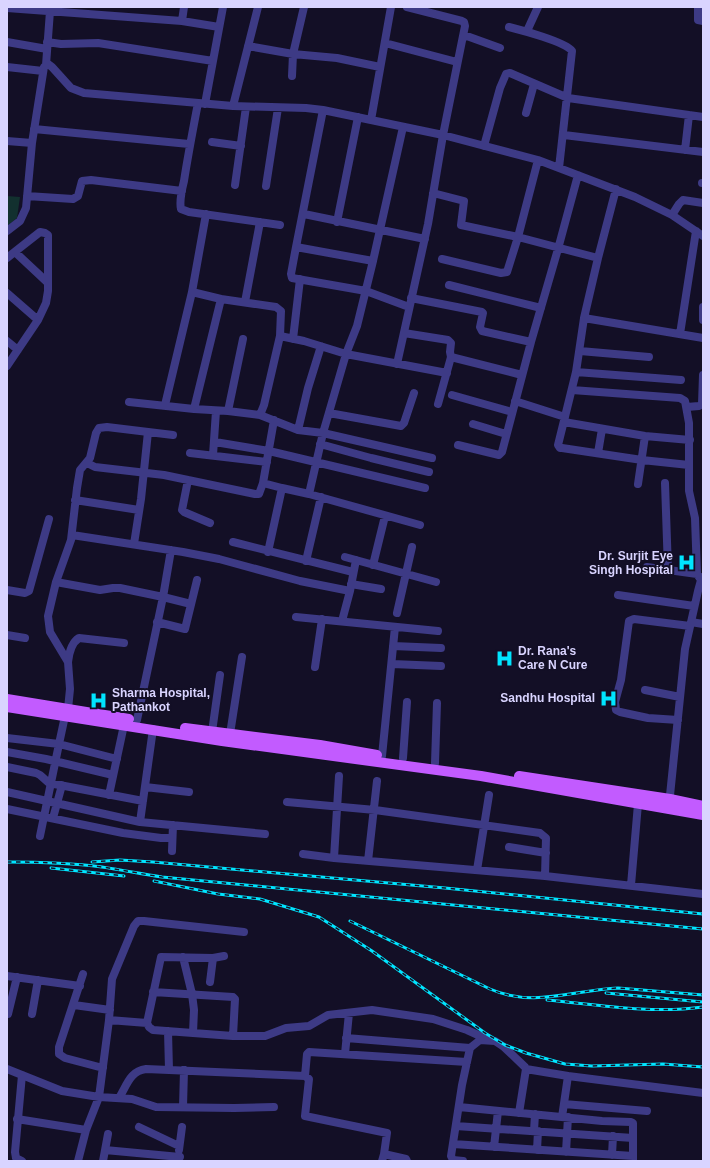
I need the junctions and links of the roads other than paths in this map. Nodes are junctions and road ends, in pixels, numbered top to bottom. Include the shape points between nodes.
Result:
1 (184, 7) edge
2 (223, 7) edge
3 (258, 7) edge
4 (304, 7) edge
5 (391, 7) edge
6 (408, 7) edge
7 (538, 7) edge
8 (698, 7) edge
9 (7, 8) edge
10 (24, 8) edge
11 (50, 11) junction
12 (96, 11) edge
13 (182, 21) junction
14 (703, 21) edge
15 (219, 27) junction
16 (509, 27) dead end
17 (527, 32) junction
18 (464, 35) junction
19 (7, 42) edge
20 (384, 42) junction
21 (47, 45) junction
22 (248, 46) junction
23 (500, 48) dead end
24 (293, 54) junction
25 (213, 61) junction
26 (457, 62) junction
27 (7, 67) edge
28 (380, 67) junction
29 (45, 68) junction
30 (292, 76) dead end
31 (534, 84) junction
32 (568, 98) junction
33 (201, 104) junction
34 (233, 106) junction
35 (246, 107) junction
36 (278, 108) junction
37 (323, 110) junction
38 (526, 113) dead end
39 (689, 115) junction
40 (358, 117) junction
41 (703, 117) edge
42 (371, 120) junction
43 (403, 127) junction
44 (34, 129) junction
45 (443, 135) junction
46 (564, 135) junction
47 (7, 141) edge
48 (212, 142) dead end
49 (32, 143) junction
50 (189, 144) junction
51 (241, 146) junction
52 (484, 146) junction
53 (685, 150) junction
54 (703, 152) edge
55 (538, 160) junction
56 (559, 168) junction
57 (578, 175) junction
58 (235, 185) dead end
59 (266, 186) dead end
60 (616, 189) junction
61 (182, 191) junction
62 (433, 193) junction
63 (27, 196) junction
64 (703, 203) edge
65 (206, 214) junction
66 (304, 214) junction
67 (672, 215) junction
68 (260, 222) junction
69 (337, 222) junction
70 (280, 225) dead end
71 (379, 230) junction
72 (7, 231) edge
73 (699, 234) edge
74 (518, 237) junction
75 (425, 239) junction
76 (296, 247) junction
77 (558, 249) junction
78 (15, 252) junction
79 (7, 258) edge
80 (598, 258) junction
81 (442, 259) dead end
82 (373, 261) junction
83 (300, 279) junction
84 (47, 282) junction
85 (449, 285) dead end
86 (366, 291) junction
87 (192, 292) junction
88 (7, 293) edge
89 (221, 298) junction
90 (411, 298) junction
91 (245, 302) junction
92 (410, 307) junction
93 (703, 307) edge
94 (541, 308) junction
95 (584, 318) junction
96 (38, 320) junction
97 (703, 320) edge
98 (404, 333) junction
99 (680, 334) junction
100 (280, 336) junction
101 (292, 338) junction
102 (703, 338) edge
103 (243, 339) dead end
104 (7, 341) edge
105 (531, 342) junction
106 (321, 346) junction
107 (18, 350) junction
108 (580, 351) junction
109 (346, 354) junction
110 (451, 357) junction
111 (649, 357) dead end
112 (397, 364) junction
113 (7, 366) edge
114 (576, 372) junction
115 (447, 373) junction
116 (522, 375) junction
117 (703, 375) edge
118 (681, 380) dead end
119 (572, 390) junction
120 (414, 393) dead end
121 (452, 395) dead end
122 (515, 401) junction
123 (129, 402) dead end
124 (438, 404) dead end
125 (165, 406) junction
126 (687, 407) junction
127 (194, 410) junction
128 (216, 411) junction
129 (228, 411) junction
130 (512, 412) junction
131 (329, 413) junction
132 (260, 415) junction
133 (274, 420) junction
134 (564, 420) junction
135 (473, 424) dead end
136 (602, 428) junction
137 (298, 430) junction
138 (148, 432) junction
139 (323, 433) junction
140 (506, 434) junction
141 (173, 435) dead end
142 (645, 436) junction
143 (690, 440) junction
144 (215, 442) junction
145 (320, 444) junction
146 (458, 445) dead end
147 (269, 451) junction
148 (190, 453) dead end
149 (598, 453) junction
150 (213, 455) junction
151 (432, 458) dead end
152 (642, 460) junction
153 (267, 462) junction
154 (316, 462) junction
155 (87, 463) junction
156 (689, 465) junction
157 (143, 472) junction
158 (430, 472) dead end
159 (188, 480) junction
160 (263, 483) junction
161 (638, 484) dead end
162 (665, 484) dead end
163 (282, 488) junction
164 (425, 488) dead end
165 (308, 494) junction
166 (321, 497) junction
167 (75, 500) junction
168 (139, 510) junction
169 (385, 516) junction
170 (49, 519) dead end
171 (210, 523) dead end
172 (420, 525) dead end
173 (72, 535) junction
174 (233, 542) dead end
175 (134, 544) junction
176 (412, 547) dead end
177 (171, 550) junction
178 (268, 552) junction
179 (345, 558) dead end
180 (306, 560) junction
181 (356, 560) junction
182 (373, 565) junction
183 (647, 567) dead end
184 (668, 570) junction
185 (353, 572) junction
186 (405, 574) junction
187 (700, 577) edge
188 (197, 580) dead end
189 (56, 582) junction
190 (436, 582) dead end
191 (351, 588) junction
192 (381, 589) dead end
193 (7, 590) edge
194 (700, 591) edge
195 (618, 595) dead end
196 (163, 596) junction
197 (191, 604) junction
198 (694, 606) junction
199 (398, 613) dead end
200 (296, 617) dead end
201 (322, 619) junction
202 (342, 621) junction
203 (157, 622) junction
204 (690, 624) junction
205 (703, 624) edge
206 (395, 627) junction
207 (438, 631) dead end
208 (7, 635) edge
209 (25, 638) dead end
210 (124, 643) dead end
211 (393, 646) junction
212 (441, 648) dead end
213 (242, 656) dead end
214 (68, 662) junction
215 (392, 664) junction
216 (441, 666) dead end
217 (315, 667) dead end
218 (220, 675) dead end
219 (644, 690) dead end
220 (680, 697) junction
221 (7, 699) edge
222 (406, 702) dead end
223 (437, 703) dead end
224 (7, 707) edge
225 (67, 712) junction
226 (137, 720) junction
227 (678, 720) junction
228 (124, 725) junction
229 (153, 729) junction
230 (212, 732) junction
231 (230, 734) junction
232 (7, 738) edge
233 (59, 744) junction
234 (7, 752) edge
235 (382, 756) junction
236 (402, 758) junction
237 (117, 759) junction
238 (55, 762) junction
239 (435, 763) junction
240 (7, 767) edge
241 (113, 775) junction
242 (339, 776) dead end
243 (377, 781) dead end
244 (50, 783) junction
245 (62, 785) junction
246 (145, 787) junction
247 (7, 792) edge
248 (189, 792) dead end
249 (109, 795) junction
250 (489, 795) dead end
251 (47, 801) junction
252 (143, 801) junction
253 (287, 802) dead end
254 (57, 804) junction
255 (638, 804) junction
256 (669, 804) junction
257 (703, 806) edge
258 (337, 807) junction
259 (7, 809) edge
260 (375, 810) junction
261 (703, 815) edge
262 (44, 816) junction
263 (53, 818) junction
264 (140, 822) junction
265 (173, 825) junction
266 (483, 825) junction
267 (265, 834) dead end
268 (40, 836) dead end
269 (171, 838) junction
270 (510, 847) dead end
271 (172, 851) dead end
272 (546, 852) junction
273 (303, 854) dead end
274 (334, 858) junction
275 (368, 861) junction
276 (477, 870) junction
277 (545, 876) junction
278 (631, 885) junction
279 (703, 894) edge
280 (244, 932) dead end
281 (224, 956) dead end
282 (183, 957) junction
283 (213, 958) junction
284 (83, 974) dead end
285 (7, 976) edge
286 (17, 977) junction
287 (38, 980) junction
288 (210, 982) dead end
289 (80, 986) junction
290 (153, 992) junction
291 (192, 994) junction
292 (74, 1005) junction
293 (110, 1010) junction
294 (348, 1013) junction
295 (8, 1014) dead end
296 (32, 1014) dead end
297 (109, 1020) junction
298 (147, 1023) junction
299 (168, 1031) junction
300 (193, 1033) junction
301 (234, 1036) junction
302 (346, 1038) junction
303 (489, 1040) junction
304 (470, 1048) junction
305 (345, 1054) junction
306 (467, 1062) junction
307 (103, 1068) junction
308 (7, 1069) edge
309 (168, 1070) junction
310 (184, 1070) junction
311 (526, 1070) junction
312 (22, 1075) junction
313 (305, 1076) junction
314 (568, 1076) junction
315 (703, 1093) edge
316 (99, 1097) junction
317 (119, 1098) junction
318 (564, 1104) junction
319 (183, 1107) junction
320 (274, 1107) dead end
321 (459, 1107) junction
322 (498, 1111) junction
323 (647, 1111) dead end
324 (519, 1113) junction
325 (535, 1114) junction
326 (565, 1117) junction
327 (18, 1119) junction
328 (602, 1120) junction
329 (456, 1126) junction
330 (138, 1127) dead end
331 (182, 1127) dead end
332 (496, 1129) junction
333 (86, 1130) junction
334 (536, 1131) junction
335 (568, 1133) junction
336 (108, 1134) dead end
337 (601, 1136) junction
338 (612, 1136) junction
339 (633, 1138) junction
340 (453, 1144) junction
341 (179, 1146) junction
342 (494, 1147) junction
343 (105, 1150) junction
344 (537, 1150) junction
345 (566, 1152) junction
346 (612, 1155) junction
347 (383, 1157) edge
348 (633, 1158) edge
349 (179, 1159) edge
350 (22, 1161) edge
351 (78, 1161) edge
352 (102, 1161) edge
353 (407, 1161) edge
354 (463, 1161) edge

1 - 13 street
2 - 15 street
3 - 22 street
4 - 24 street
5 - 20 street
6 - 18 street via 464,22
7 - 17 street
8 - 14 street via 698,20
9 - 10 street
10 - 11 street
11 - 12 street
11 - 21 street
12 - 13 street
13 - 15 street
15 - 25 street
16 - 17 street
17 - 32 street via 566,46 572,51
18 - 23 street
18 - 26 street
19 - 21 street
20 - 26 street
20 - 28 street
21 - 25 street via 98,43
21 - 29 street
22 - 24 street
22 - 34 street
24 - 28 street via 337,58
24 - 30 street
25 - 33 street
26 - 45 street
27 - 29 street
28 - 42 street
29 - 33 street via 49,64 71,88 84,93
29 - 44 street
31 - 32 street
31 - 38 street
31 - 52 street via 512,74 506,74
32 - 39 street
32 - 46 street
33 - 34 street
33 - 50 street
34 - 35 street
35 - 36 street
35 - 51 street
36 - 37 street
36 - 59 street
37 - 40 street
37 - 66 street
39 - 41 street
39 - 53 street
40 - 42 street
40 - 69 street
42 - 43 street
43 - 45 street
43 - 71 street
44 - 49 street
44 - 50 street
45 - 52 street
45 - 62 street
46 - 53 street
46 - 56 street
47 - 49 street
48 - 51 street
49 - 63 street
50 - 61 street
51 - 58 street
52 - 55 street
53 - 54 street
55 - 56 street
55 - 74 street
56 - 57 street
57 - 60 street
57 - 77 street
60 - 67 street
60 - 80 street
61 - 63 street via 91,180 82,181 78,196 73,199
61 - 65 street via 182,209
62 - 74 street via 464,201 461,225
62 - 75 street
63 - 72 street via 24,214 20,221
64 - 67 street via 683,200
65 - 68 street
65 - 87 street
66 - 69 street
66 - 76 street
67 - 73 street
68 - 70 street
68 - 91 street
69 - 71 street
71 - 75 street
71 - 82 street
73 - 99 street
74 - 77 street
74 - 81 street via 506,273
75 - 90 street
76 - 82 street
76 - 83 street via 291,276
77 - 80 street
77 - 94 street
78 - 79 street
78 - 84 street
78 - 84 street via 40,232 47,234
80 - 95 street
82 - 86 street
83 - 86 street
83 - 101 street
84 - 96 street via 46,303
85 - 94 street
86 - 92 street
86 - 109 street via 357,326
87 - 89 street
87 - 125 street
88 - 96 street
89 - 91 street
89 - 127 street
90 - 92 street
90 - 105 street via 482,312 482,331
91 - 100 street via 280,309
92 - 98 street
93 - 97 street
94 - 105 street
95 - 99 street
95 - 108 street
96 - 107 street
98 - 110 street via 448,340 451,342
98 - 112 street
99 - 102 street
100 - 101 street
100 - 132 street
101 - 106 street
103 - 129 street
104 - 107 street
105 - 116 street
106 - 109 street
106 - 137 street
107 - 113 street
108 - 111 street
108 - 114 street
109 - 112 street
109 - 131 street
110 - 115 street
110 - 116 street
112 - 115 street
114 - 118 street
114 - 119 street
115 - 124 street
116 - 122 street
117 - 126 street via 702,404
119 - 126 street via 682,398
119 - 134 street
120 - 131 street via 401,426
121 - 130 street
122 - 130 street
122 - 134 street
123 - 125 street
125 - 127 street
126 - 143 street
127 - 128 street
128 - 129 street
128 - 144 street
129 - 132 street
130 - 140 street
131 - 139 street
132 - 133 street
133 - 137 street
133 - 147 street
134 - 136 street
134 - 149 street via 558,447
135 - 140 street
136 - 142 street
136 - 149 street
137 - 139 street
138 - 141 street
138 - 155 street via 100,428 96,433
138 - 157 street
139 - 145 street
139 - 151 street
140 - 146 street via 499,455
142 - 143 street
142 - 152 street
143 - 156 street
144 - 147 street
144 - 150 street
145 - 154 street
145 - 158 street
147 - 153 street
147 - 154 street
148 - 150 street
149 - 152 street
150 - 153 street
152 - 156 street
152 - 161 street
153 - 160 street
154 - 164 street
154 - 165 street
155 - 157 street via 96,467
155 - 167 street via 80,470
156 - 187 street
157 - 159 street
157 - 168 street
159 - 160 street via 258,494
159 - 171 street via 182,510
160 - 163 street
162 - 184 street
163 - 165 street
163 - 178 street
165 - 166 street
166 - 169 street
166 - 180 street
167 - 168 street
167 - 173 street
168 - 175 street
169 - 172 street
169 - 182 street
170 - 193 street via 29,591 25,593
173 - 175 street
173 - 189 street
174 - 178 street
175 - 177 street
176 - 186 street
177 - 191 street via 300,581
177 - 196 street
178 - 180 street
179 - 181 street
180 - 185 street
181 - 182 street
181 - 185 street
182 - 186 street
183 - 184 street
184 - 187 street
185 - 191 street
186 - 190 street
186 - 199 street
187 - 194 street
188 - 197 street
189 - 196 street via 100,590 120,588
189 - 214 street via 48,616 49,627
191 - 192 street
191 - 202 street
194 - 198 street
195 - 198 street
196 - 197 street
196 - 203 street
197 - 203 street via 185,629
198 - 204 street
200 - 201 street
201 - 202 street
201 - 217 street
202 - 206 street
203 - 226 street
204 - 205 street
204 - 220 street
204 - 227 street via 634,619 629,621 622,680 615,702 616,710 626,713 648,718
206 - 207 street
206 - 211 street
208 - 209 street
210 - 214 street via 79,638 70,651
211 - 212 street
211 - 215 street
213 - 231 street
214 - 225 street via 70,689
215 - 216 street
215 - 235 street
218 - 230 street
219 - 220 street
220 - 227 street
221 - 225 main road
222 - 236 street
223 - 239 street
224 - 225 main road
225 - 226 main road
225 - 228 main road
225 - 233 street
226 - 230 main road
227 - 256 street
228 - 229 main road
228 - 237 street
229 - 246 street
229 - 255 main road via 222,741 482,776
230 - 231 main road
231 - 235 main road via 320,745
232 - 233 street
233 - 237 street
233 - 238 street
234 - 238 street
235 - 236 main road
236 - 239 main road
237 - 241 street
238 - 241 street
238 - 244 street
239 - 256 main road
240 - 244 street via 36,773
241 - 249 street
242 - 258 street
243 - 260 street
244 - 245 street
244 - 251 street
245 - 249 street
245 - 254 street
246 - 248 street
246 - 252 street
247 - 251 street
249 - 252 street
250 - 266 street
251 - 254 street
251 - 262 street
252 - 264 street
253 - 258 street
254 - 263 street
254 - 264 street
255 - 256 main road
255 - 278 street
256 - 257 main road
256 - 261 main road
258 - 260 street
258 - 274 street
259 - 262 street
260 - 266 street
260 - 275 street
262 - 263 street
262 - 268 street
263 - 269 street via 123,833
264 - 265 street
265 - 267 street
265 - 269 street
266 - 272 street via 540,833 546,838
266 - 276 street
269 - 271 street
270 - 272 street
272 - 277 street
273 - 274 street
274 - 275 street
275 - 276 street
276 - 277 street
277 - 278 street
278 - 279 street
280 - 293 street via 138,921 112,979
281 - 283 street
282 - 283 street
282 - 290 street via 160,957
282 - 291 street
283 - 288 street
284 - 289 street
285 - 286 street
286 - 287 street
286 - 295 street
287 - 289 street
287 - 296 street
289 - 292 street
290 - 291 street
290 - 298 street
291 - 300 street
291 - 301 street via 234,997
292 - 293 street
292 - 307 street via 59,1047 59,1054
293 - 297 street
294 - 301 street via 328,1015 309,1026 283,1028 265,1036
294 - 302 street
294 - 303 street via 372,1010 433,1019
297 - 298 street
297 - 307 street
298 - 299 street via 153,1030
299 - 300 street
299 - 309 street
300 - 301 street
302 - 304 street
302 - 305 street
303 - 304 street via 480,1040
303 - 311 street via 504,1047
304 - 306 street
305 - 306 street
305 - 313 street via 309,1052
306 - 321 street
307 - 316 street
308 - 312 street
309 - 310 street
309 - 317 street via 146,1068 137,1071
310 - 313 street
310 - 319 street
311 - 314 street
311 - 324 street
312 - 316 street via 62,1091
312 - 327 street
313 - 347 street via 309,1079 305,1116 387,1133
314 - 315 street
314 - 318 street
316 - 317 street
316 - 333 street
317 - 319 street via 132,1099 156,1107
318 - 323 street
318 - 326 street
319 - 320 street
321 - 322 street
321 - 329 street
322 - 324 street
322 - 332 street
324 - 325 street
325 - 326 street
325 - 334 street
326 - 328 street
326 - 335 street
327 - 333 street
327 - 350 street via 16,1158
328 - 337 street
328 - 339 street via 632,1122
329 - 332 street
329 - 340 street
330 - 341 street
331 - 341 street
332 - 334 street
332 - 342 street
333 - 351 street
334 - 335 street
334 - 344 street
335 - 337 street
335 - 345 street
336 - 343 street
337 - 338 street
338 - 339 street
338 - 346 street
339 - 348 street
340 - 342 street
340 - 354 street via 452,1158
341 - 349 street
342 - 344 street
343 - 349 street
343 - 352 street
344 - 345 street
345 - 346 street
346 - 348 street
347 - 353 street

